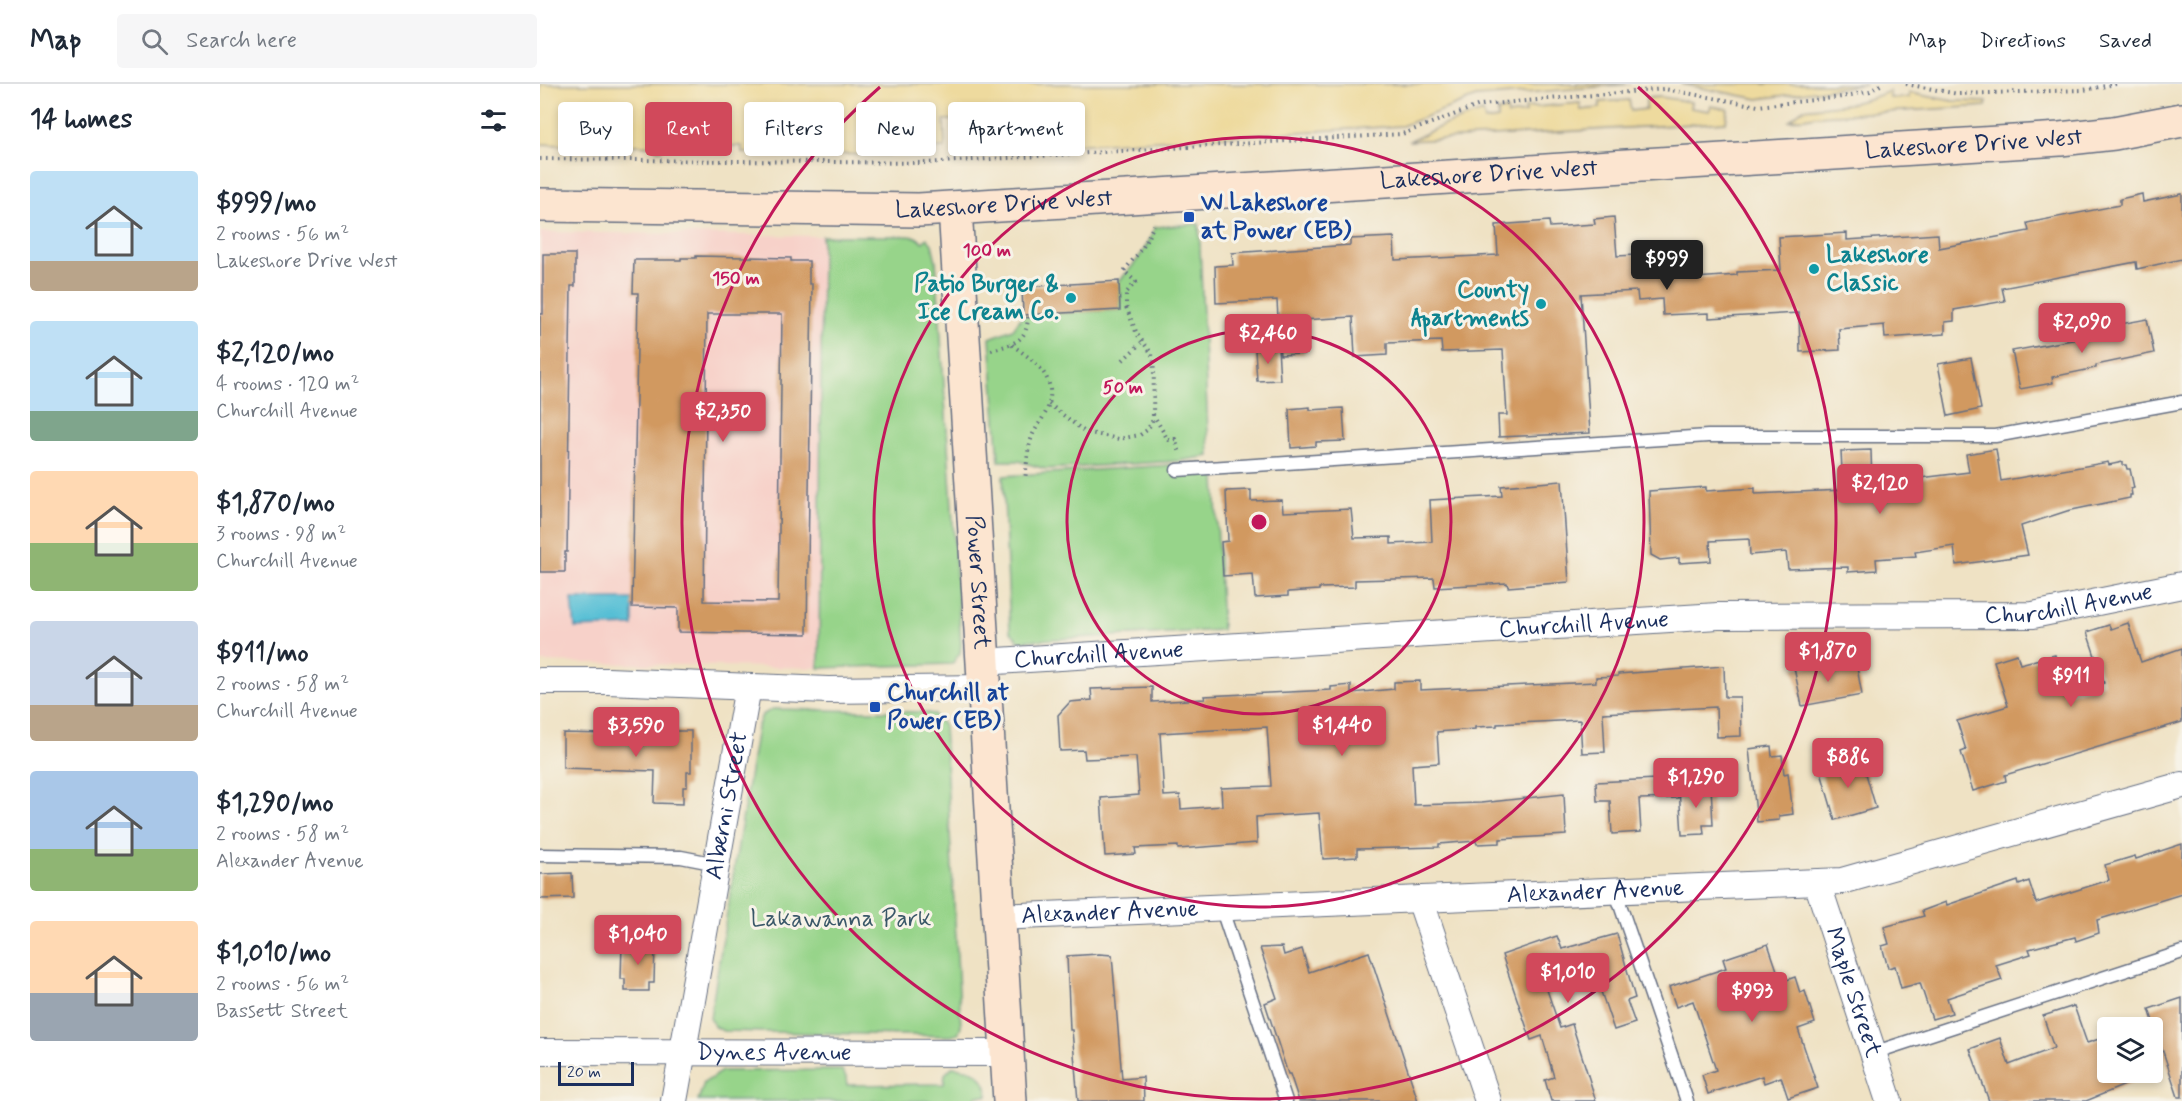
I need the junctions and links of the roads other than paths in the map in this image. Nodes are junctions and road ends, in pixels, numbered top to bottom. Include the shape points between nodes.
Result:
1 (2182, 120) edge
2 (540, 205) edge
3 (955, 208) junction
4 (2182, 402) edge
5 (1177, 470) dead end
6 (2182, 585) edge
7 (984, 675) junction
8 (540, 681) edge
9 (748, 687) junction
10 (2182, 785) edge
11 (540, 855) edge
12 (717, 864) junction
13 (1817, 882) junction
14 (1615, 890) junction
15 (1420, 898) junction
16 (1221, 907) junction
17 (998, 917) junction
18 (2182, 952) edge
19 (540, 1052) edge
20 (683, 1052) junction
21 (1007, 1053) junction
22 (1873, 1053) junction
23 (674, 1101) edge
24 (1010, 1101) edge
25 (1286, 1101) edge
26 (1488, 1101) edge
27 (1686, 1101) edge
28 (1889, 1101) edge

1 - 3 street, Lakeshore Drive West via 2114,133 2026,142
2 - 3 street, Lakeshore Drive West
3 - 7 street, Power Street
4 - 5 lane via 1995,436 1708,436
6 - 7 street, Churchill Avenue via 2033,615 1718,616
7 - 9 street, Churchill Avenue via 828,690
7 - 17 street, Power Street
8 - 9 street, Churchill Avenue
9 - 12 street, Alberni Street
10 - 13 street, Alexander Avenue via 1842,881
11 - 12 lane via 681,857
12 - 20 street, Alberni Street
13 - 14 street, Alexander Avenue
13 - 22 street, Maple Street
14 - 15 street, Alexander Avenue
14 - 27 lane
15 - 16 street, Alexander Avenue
15 - 26 street
16 - 17 street, Alexander Avenue
16 - 25 lane
17 - 21 street, Power Street
18 - 22 lane
19 - 20 street, Dynes Avenue
20 - 21 street, Dynes Avenue
20 - 23 street, Alberni Street
21 - 24 street, Power Street
22 - 28 street, Maple Street

